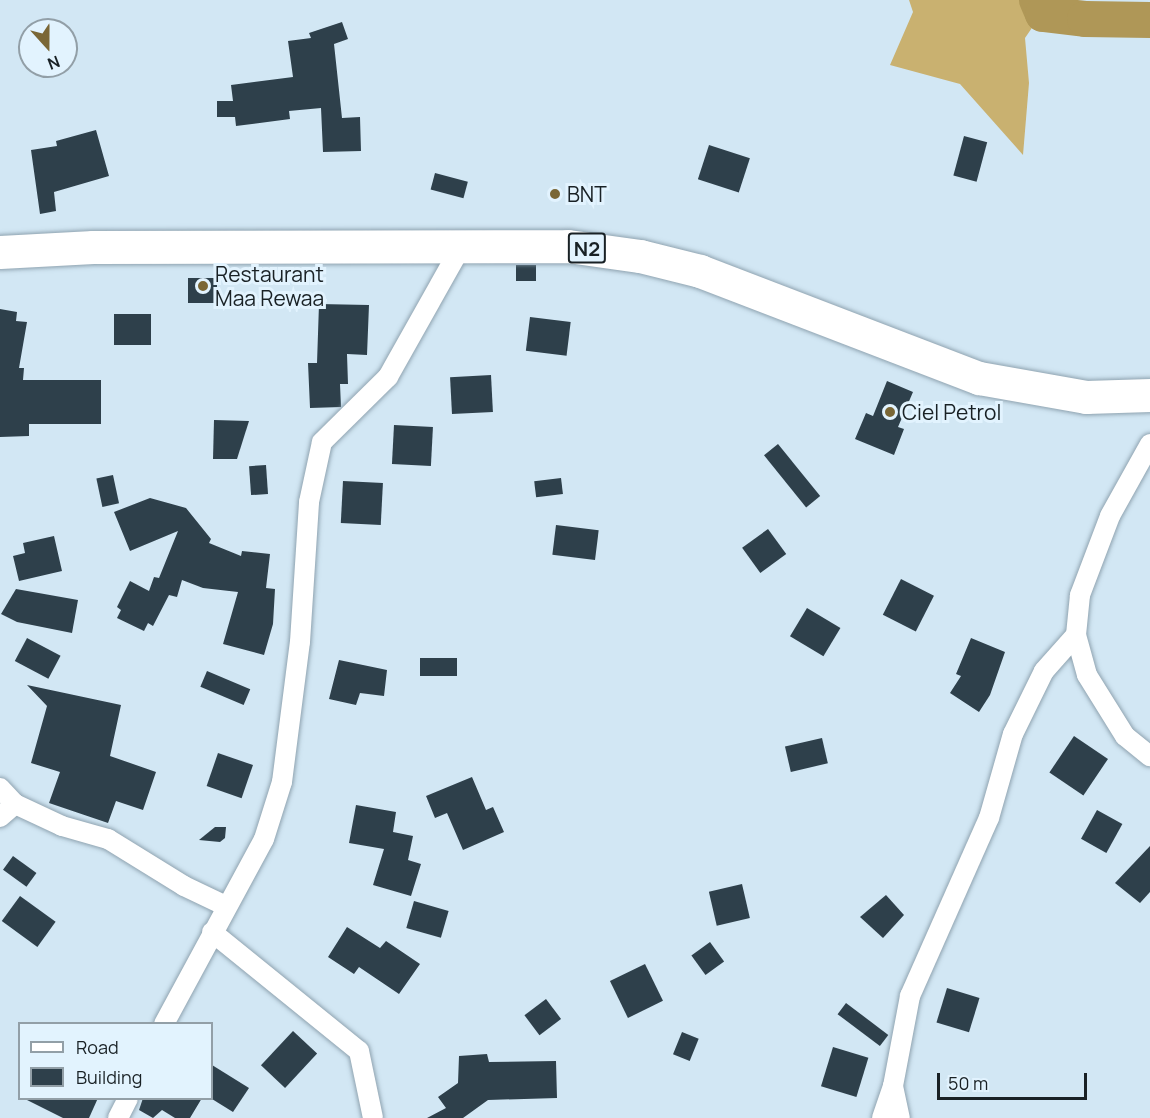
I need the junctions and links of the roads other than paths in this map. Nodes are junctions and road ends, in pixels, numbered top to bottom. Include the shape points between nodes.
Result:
1 (461, 247) junction
2 (0, 252) edge
3 (1150, 395) edge
4 (1150, 444) edge
5 (1076, 635) junction
6 (1150, 756) edge
7 (0, 788) edge
8 (15, 804) junction
9 (0, 817) edge
10 (226, 906) junction
11 (212, 932) junction
12 (165, 1022) edge
13 (893, 1086) junction
14 (127, 1100) edge
15 (118, 1118) edge
16 (373, 1118) edge
17 (882, 1118) edge
18 (900, 1118) edge

1 - 2 highway, N2 via 93,247
1 - 3 highway, N2 via 536,244 640,256 776,298 979,378 1086,397
1 - 10 street via 388,378 322,442 309,502 300,642 282,782 264,839
4 - 5 street via 1110,516 1080,595
5 - 6 street via 1087,675 1125,736
5 - 13 street via 1044,671 1013,734 989,818 910,996
7 - 8 street
8 - 9 street
8 - 10 street via 62,826 108,839 184,886
10 - 11 street
11 - 12 street
11 - 16 street via 359,1051
13 - 17 street
13 - 18 street
14 - 15 street

